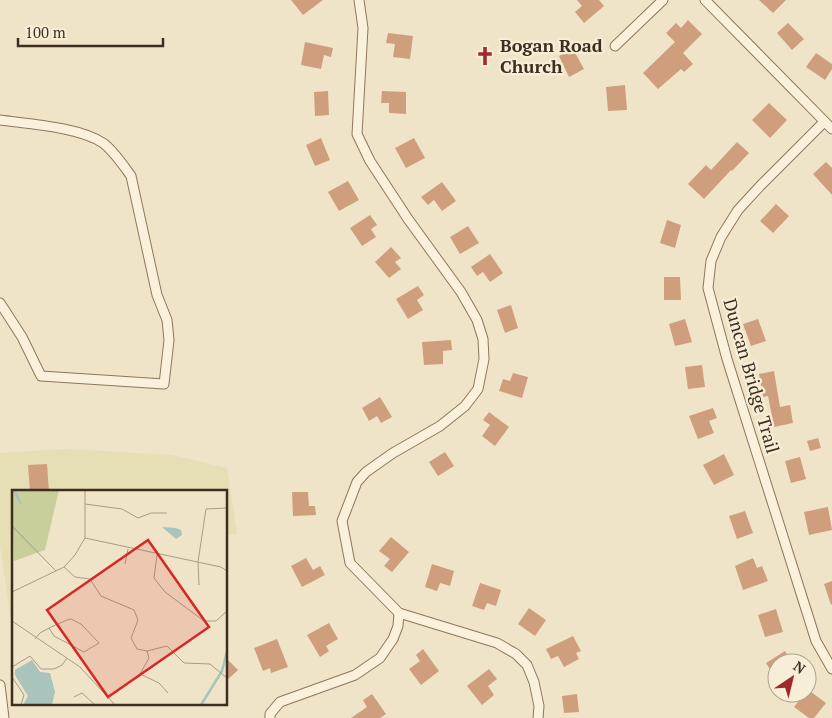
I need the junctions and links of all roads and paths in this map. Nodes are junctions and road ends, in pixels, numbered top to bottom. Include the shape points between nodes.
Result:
1 (359, 0) edge
2 (663, 0) edge
3 (705, 0) edge
4 (615, 46) dead end
5 (0, 120) edge
6 (824, 122) junction
7 (832, 129) edge
8 (0, 303) edge
9 (399, 612) junction
10 (832, 669) edge
11 (0, 685) edge
12 (4, 718) edge
13 (270, 718) edge
14 (538, 718) edge

1 - 9 street via 363,28 357,134 370,161 408,219 461,292 477,320 483,339 484,359 478,389 465,406 440,426 366,472 357,482 342,521 350,563
2 - 4 street
3 - 6 street
5 - 8 street via 77,132 103,143 131,176 157,295 167,320 169,340 164,384 41,376 22,337
6 - 7 street
6 - 10 street, Duncan Bridge Trail via 738,210 711,260 708,288 727,359 816,641
9 - 13 street via 393,639 380,658 355,674 280,702
9 - 14 street via 497,642 516,654 527,665 534,682
11 - 12 street

